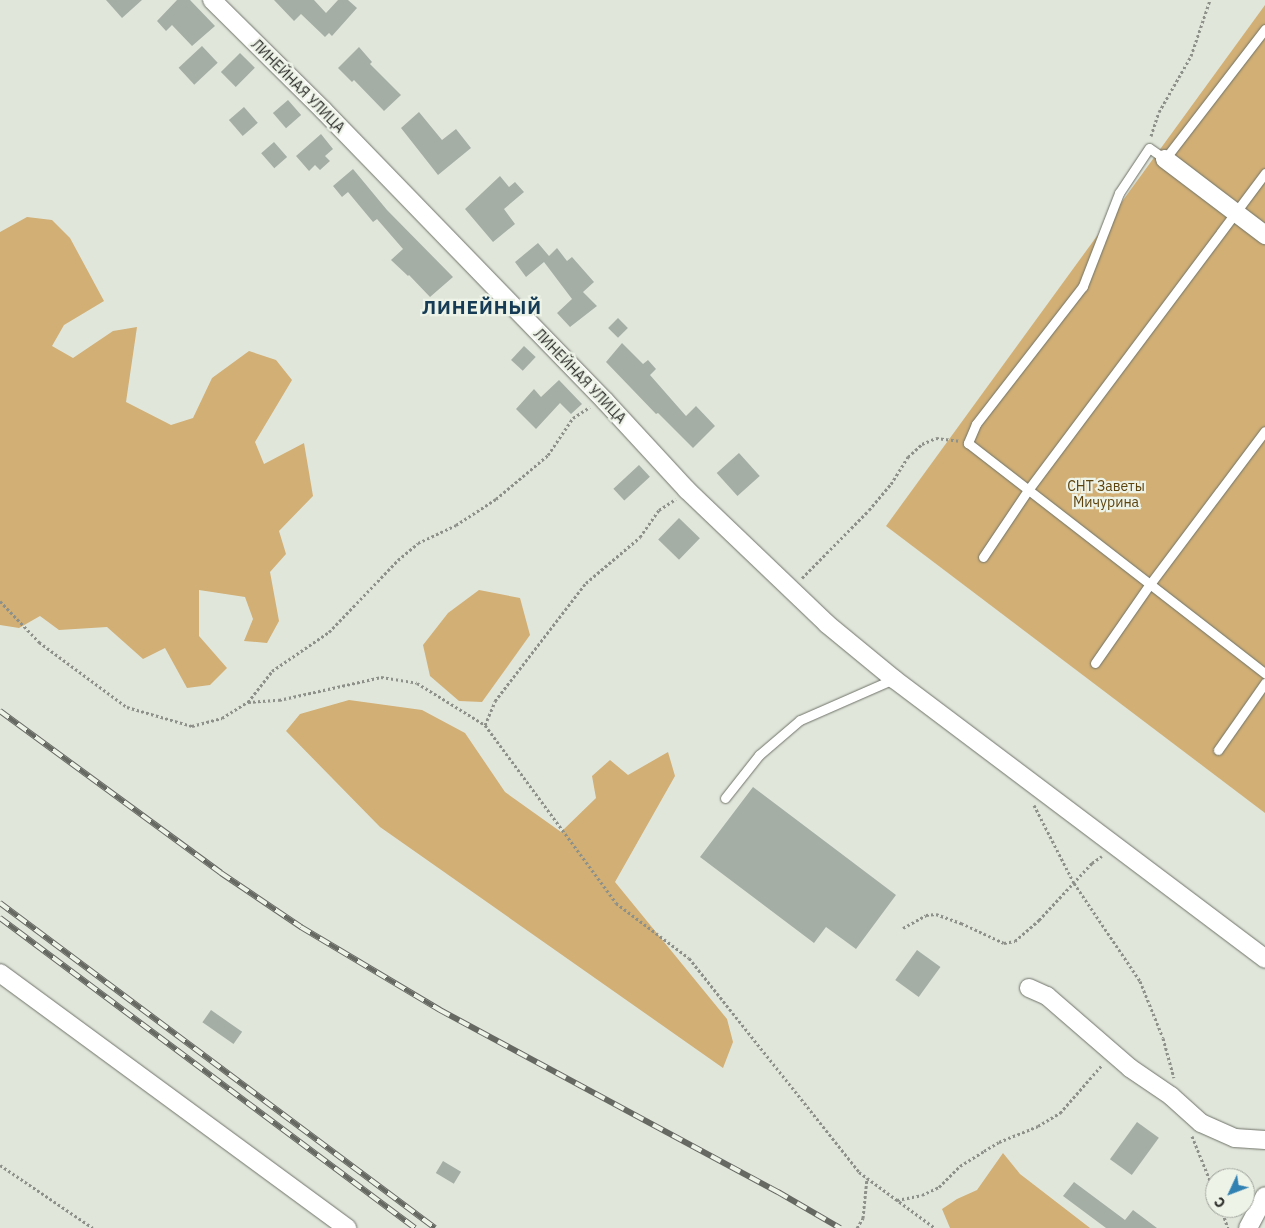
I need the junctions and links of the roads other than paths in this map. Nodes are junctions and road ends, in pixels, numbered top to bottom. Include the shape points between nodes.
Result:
1 (212, 0) edge
2 (1265, 29) edge
3 (1165, 159) junction
4 (1265, 173) edge
5 (1235, 213) junction
6 (1265, 235) edge
7 (1265, 431) edge
8 (1028, 490) junction
9 (983, 557) dead end
10 (1150, 584) junction
11 (1095, 663) dead end
12 (1265, 673) edge
13 (894, 680) junction
14 (1265, 683) edge
15 (1218, 750) dead end
16 (724, 798) dead end
17 (1265, 959) edge
18 (0, 972) edge
19 (1029, 988) dead end
20 (1265, 1140) edge
21 (1265, 1196) edge
22 (347, 1228) edge
23 (1248, 1228) edge

1 - 13 street, ЛИНЕЙНАЯ УЛИЦА via 323,110 687,490 827,624
2 - 3 lane
3 - 5 street
3 - 8 lane via 1149,148 1146,152 1119,193 1083,286 976,424 968,443
4 - 5 lane
5 - 6 street
5 - 8 lane
7 - 10 lane
8 - 9 lane
8 - 10 lane
10 - 11 lane
10 - 12 lane
13 - 16 lane via 800,720 759,755
13 - 17 street, ЛИНЕЙНАЯ УЛИЦА
14 - 15 lane
18 - 22 street
19 - 20 street via 1047,996 1201,1123 1235,1138
21 - 23 street

